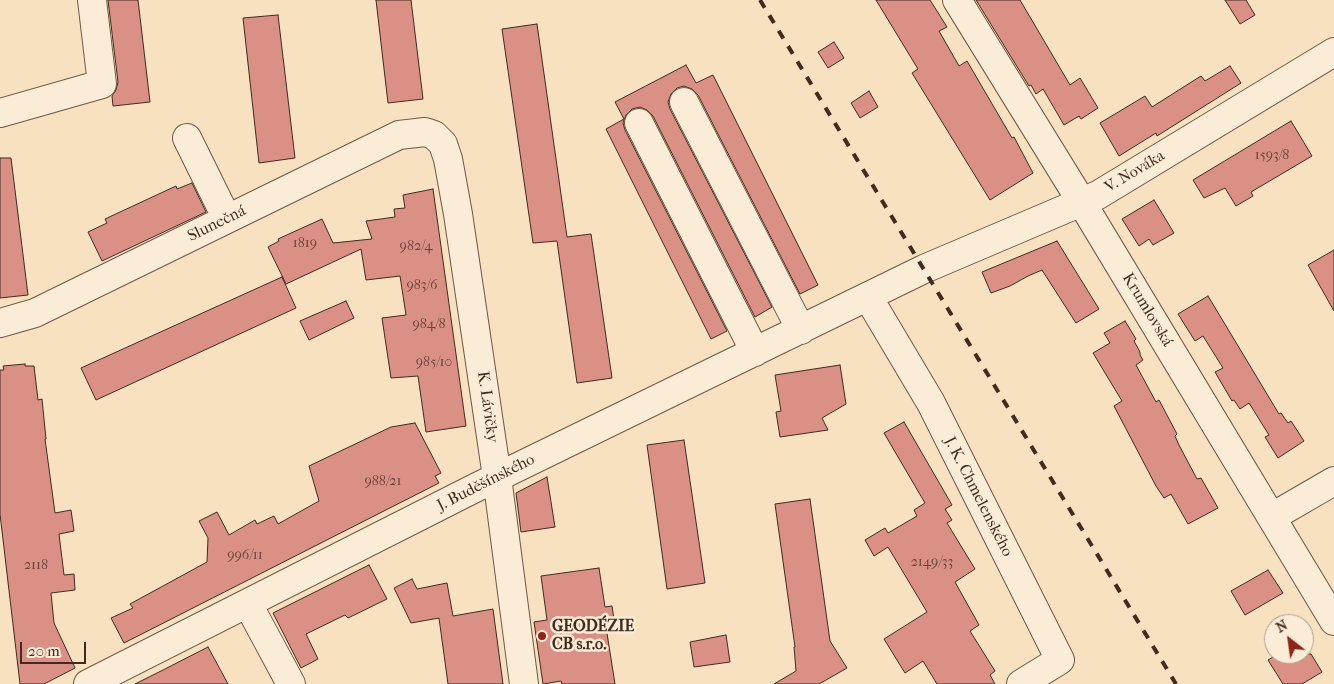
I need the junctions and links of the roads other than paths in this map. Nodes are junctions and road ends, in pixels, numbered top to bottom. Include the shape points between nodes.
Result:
1 (92, 0) edge
2 (957, 0) edge
3 (1334, 52) edge
4 (684, 102) dead end
5 (0, 113) edge
6 (639, 123) dead end
7 (434, 135) joint
8 (187, 138) dead end
9 (1082, 203) junction
10 (227, 219) junction
11 (877, 292) junction
12 (0, 323) edge
13 (801, 330) junction
14 (754, 352) junction
15 (497, 477) junction
16 (1334, 480) edge
17 (1272, 517) junction
18 (248, 604) junction
19 (1334, 621) edge
20 (88, 684) edge
21 (291, 684) edge
22 (524, 684) edge
23 (1021, 684) edge

1 - 5 street via 102,84
2 - 9 street, Krumlovská
3 - 9 street, V. Nováka
4 - 13 street
6 - 14 street
7 - 10 street, Slunečná via 425,132 399,135
7 - 15 street, K. Lávičky via 443,144 448,159
8 - 10 street
9 - 11 street, V. Nováka
9 - 17 street, Krumlovská
10 - 12 street, Slunečná via 35,313
11 - 13 street, J. Buděšínského
11 - 23 street, J. K. Chmelenského via 1060,660
13 - 14 street, J. Buděšínského
14 - 15 street, J. Buděšínského
15 - 18 street, J. Buděšínského
15 - 22 street, K. Lávičky
16 - 17 street
17 - 19 street, Krumlovská
18 - 20 street, J. Buděšínského
18 - 21 street

